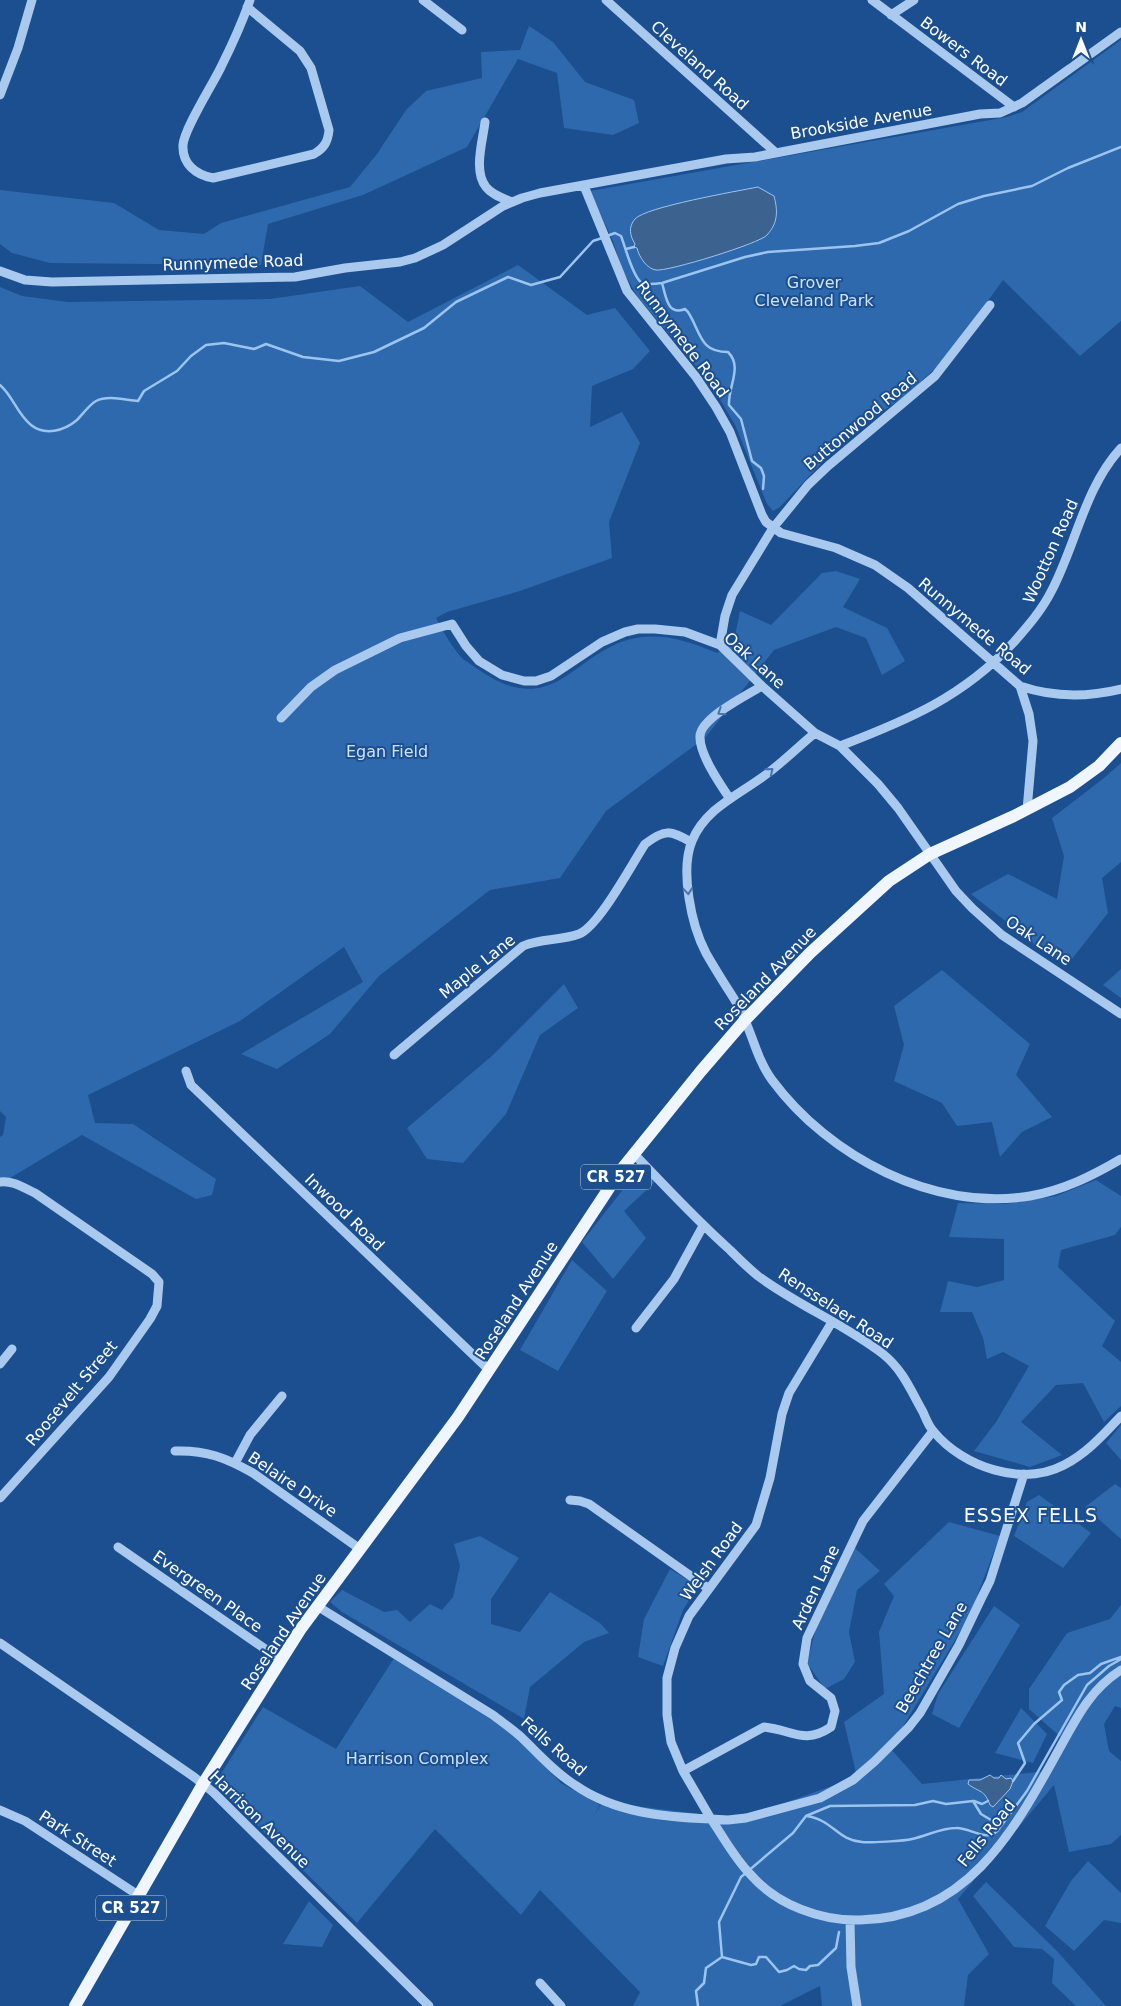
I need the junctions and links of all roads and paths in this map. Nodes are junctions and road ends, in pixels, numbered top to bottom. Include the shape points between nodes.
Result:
1 (32, 0) edge
2 (423, 0) edge
3 (606, 0) edge
4 (872, 0) edge
5 (914, 0) edge
6 (248, 4) edge
7 (891, 15) junction
8 (462, 30) dead end
9 (1121, 32) edge
10 (0, 95) edge
11 (1014, 108) junction
12 (485, 122) dead end
13 (775, 152) junction
14 (584, 186) junction
15 (512, 202) junction
16 (0, 271) edge
17 (990, 305) dead end
18 (1121, 448) edge
19 (773, 528) junction
20 (720, 645) junction
21 (992, 663) junction
22 (762, 686) junction
23 (1020, 686) junction
24 (1121, 690) edge
25 (281, 718) dead end
26 (815, 733) junction
27 (1121, 743) edge
28 (840, 746) junction
29 (730, 799) junction
30 (1028, 810) junction
31 (691, 842) junction
32 (930, 854) junction
33 (1121, 1014) edge
34 (745, 1020) junction
35 (394, 1055) dead end
36 (186, 1071) dead end
37 (634, 1154) junction
38 (1121, 1159) edge
39 (0, 1182) edge
40 (703, 1226) junction
41 (832, 1322) junction
42 (636, 1328) dead end
43 (12, 1349) dead end
44 (0, 1364) edge
45 (489, 1370) junction
46 (282, 1396) dead end
47 (1121, 1416) edge
48 (933, 1431) junction
49 (175, 1451) dead end
50 (235, 1463) junction
51 (1024, 1474) junction
52 (0, 1498) edge
53 (570, 1500) dead end
54 (118, 1547) dead end
55 (360, 1549) junction
56 (709, 1589) junction
57 (317, 1606) junction
58 (0, 1643) edge
59 (281, 1660) junction
60 (1121, 1670) edge
61 (683, 1771) junction
62 (204, 1784) junction
63 (0, 1810) edge
64 (711, 1819) junction
65 (138, 1895) junction
66 (850, 1920) junction
67 (540, 1983) dead end
68 (75, 2006) edge
69 (429, 2006) edge
70 (560, 2006) edge
71 (857, 2006) edge

1 - 10 street
2 - 8 street
3 - 13 street, Cleveland Road
4 - 7 street, Bowers Road
5 - 7 street
6 - 6 street via 300,51 311,68 329,130 320,150 306,156 214,178 198,174 185,159 183,146 186,133 221,67
7 - 11 street, Bowers Road
9 - 11 street, Brookside Avenue
11 - 13 street, Brookside Avenue
12 - 15 street via 480,176 494,194
13 - 14 street, Brookside Avenue
14 - 15 street, Runnymede Road
14 - 19 street, Runnymede Road via 632,299 696,377 716,407 733,439 762,515
15 - 16 street, Runnymede Road via 443,246 415,258 295,277 52,282 25,280
17 - 19 street, Buttonwood Road via 935,376 828,466
18 - 21 street, Wootton Road via 1093,492 1037,615
19 - 20 street, Buttonwood Road via 732,595 724,616
19 - 21 street, Runnymede Road via 796,538 850,552 875,564 908,588
20 - 22 street, Oak Lane
20 - 25 street, Oak Lane via 685,632 638,629 602,642 551,676 524,681 496,673 479,661 452,624 400,638 335,670 311,686
21 - 23 street, Runnymede Road
21 - 28 street, Wootton Road via 968,683 928,708
22 - 26 street, Oak Lane
22 -> 29 street via 711,718 700,737 710,768
23 - 24 street, Runnymede Road via 1066,695
23 - 30 street via 1033,741
26 - 28 street, Oak Lane
29 -> 26 street via 767,774
27 - 30 main road, Roseland Avenue / CR 527 via 1085,777
28 - 32 street, Oak Lane via 878,784
29 - 31 street via 711,813
30 - 32 main road, Roseland Avenue / CR 527
31 -> 34 street via 687,873 689,900 698,933
31 - 35 street, Maple Lane via 674,833 655,836 645,844 596,922 582,933 562,940 534,940 523,946
32 - 33 street, Oak Lane via 956,891 1002,935
32 - 34 main road, Roseland Avenue / CR 527 via 889,882 810,953
34 - 37 main road, Roseland Avenue / CR 527
34 - 38 street via 762,1062 789,1102 837,1143 881,1170 920,1187 961,1196 1029,1196 1069,1186
36 - 45 street, Inwood Road via 191,1085
37 - 40 street, Rensselaer Road
37 - 45 main road, Roseland Avenue / CR 527
39 - 52 street, Roosevelt Street via 16,1184 35,1193 159,1282 156,1306 150,1319 109,1377
40 - 41 street, Rensselaer Road via 758,1276
40 - 42 street via 674,1279
41 - 48 street, Rensselaer Road via 872,1346 903,1374
41 - 56 street, Welsh Road via 789,1393 756,1525
43 - 44 street
45 - 55 main road, Roseland Avenue / CR 527
46 - 50 street via 250,1435
47 - 51 street, Rensselaer Road via 1083,1454 1062,1466
48 - 51 street, Rensselaer Road via 966,1459 990,1469
48 - 61 street, Arden Lane via 863,1521 807,1638 803,1664 810,1681 831,1698 835,1711 831,1727 819,1735 804,1737 779,1728 764,1727
49 - 50 street, Belaire Drive via 195,1450
50 - 55 street, Belaire Drive
51 - 64 street, Beechtree Lane via 982,1599 920,1714 909,1727 853,1780 820,1798 746,1818
53 - 56 street via 589,1504
54 - 59 street, Evergreen Place
55 - 57 main road, Roseland Avenue / CR 527
56 - 61 street, Welsh Road via 689,1616 667,1678 671,1742
57 - 59 main road, Roseland Avenue / CR 527
57 - 64 street, Fells Road via 493,1715 556,1771 594,1797 657,1815
58 - 62 street, Harrison Avenue
59 - 62 main road, Roseland Avenue / CR 527
60 - 66 street, Fells Road via 1093,1692 1084,1704 1031,1799 1000,1844 973,1875 946,1896 914,1911 880,1919
61 - 64 street, Welsh Road
62 - 65 main road, Roseland Avenue / CR 527
62 - 69 street, Harrison Avenue
63 - 65 street, Park Street via 25,1822
64 - 66 street, Fells Road via 744,1868 762,1887 792,1905
65 - 68 main road, Roseland Avenue / CR 527
66 - 71 street via 851,1966
67 - 70 street

